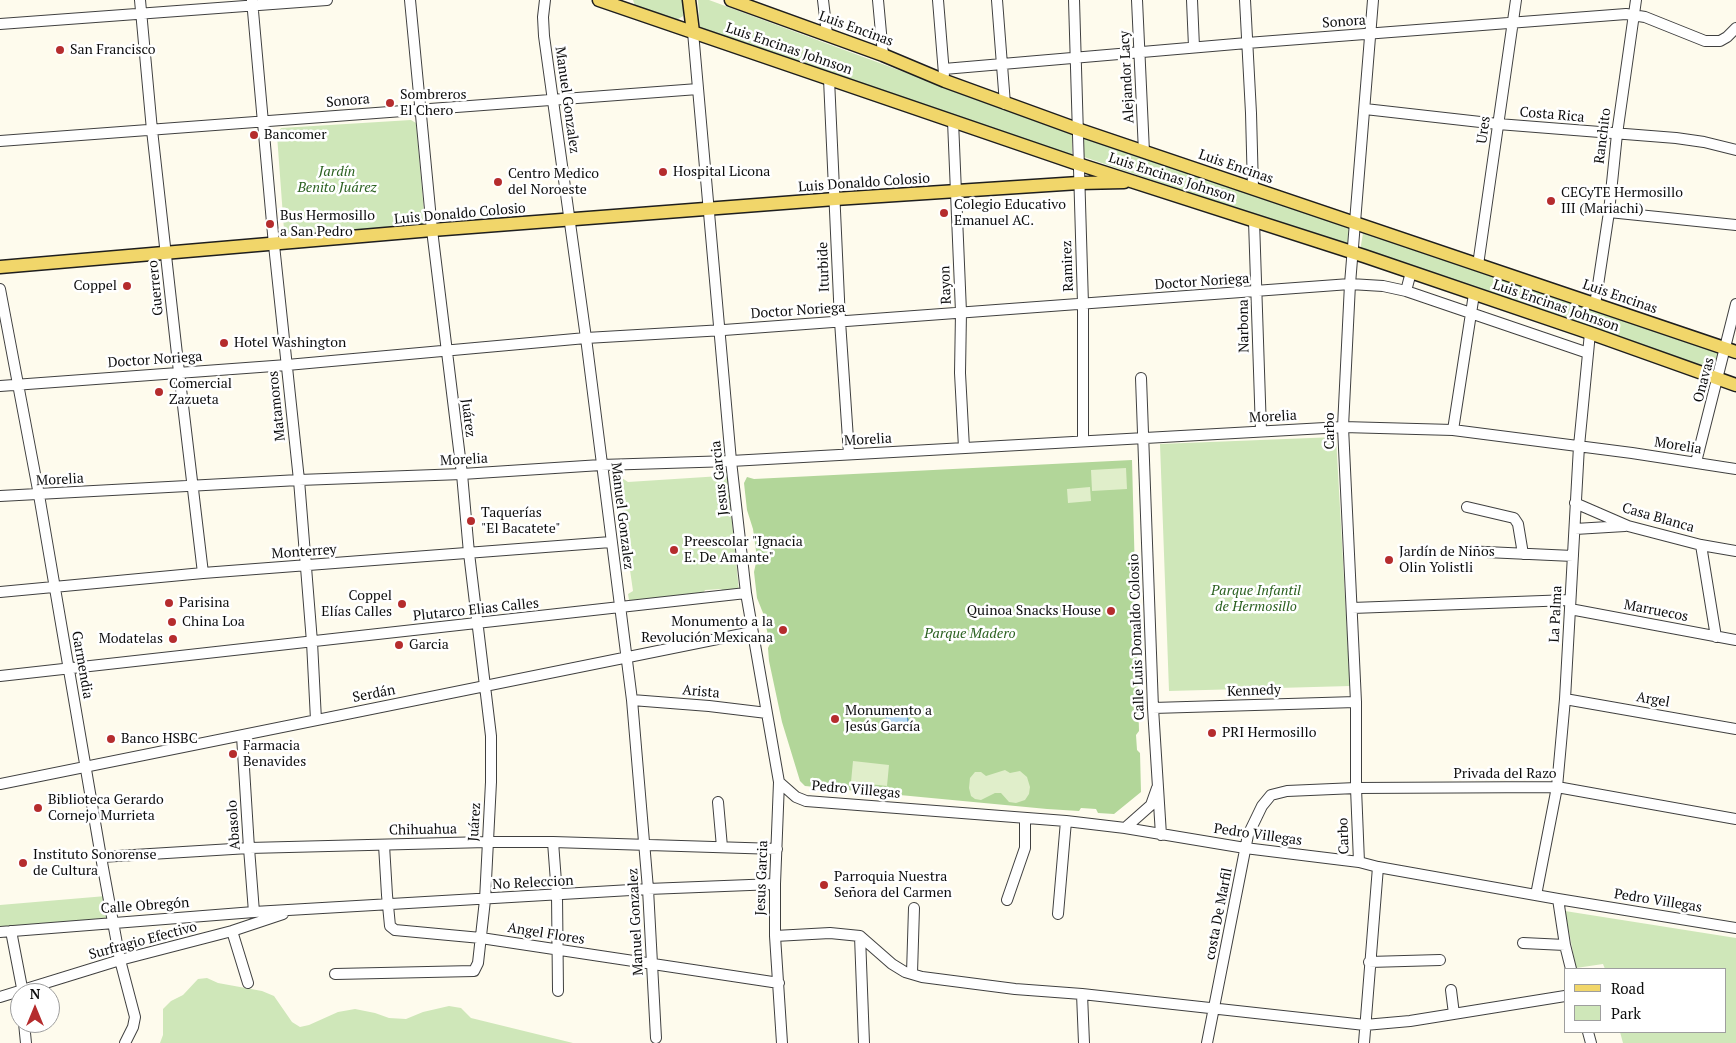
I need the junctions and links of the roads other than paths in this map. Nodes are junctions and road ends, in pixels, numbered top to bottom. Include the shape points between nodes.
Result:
1 (140, 0) edge
2 (327, 0) edge
3 (410, 0) edge
4 (544, 0) edge
5 (599, 0) edge
6 (690, 0) edge
7 (731, 0) edge
8 (823, 0) edge
9 (878, 0) edge
10 (938, 0) edge
11 (997, 0) edge
12 (1074, 0) edge
13 (1136, 0) edge
14 (1192, 0) edge
15 (1245, 0) edge
16 (1373, 0) edge
17 (1516, 0) edge
18 (1636, 0) edge
19 (252, 3) edge
20 (616, 3) edge
21 (762, 5) edge
22 (142, 14) junction
23 (1634, 14) junction
24 (1513, 23) junction
25 (0, 24) edge
26 (1736, 28) edge
27 (693, 32) junction
28 (827, 34) junction
29 (1371, 34) junction
30 (1247, 43) junction
31 (1194, 48) junction
32 (1139, 52) junction
33 (883, 55) junction
34 (1076, 57) junction
35 (1002, 64) junction
36 (944, 74) junction
37 (829, 78) junction
38 (698, 89) junction
39 (553, 100) junction
40 (1006, 104) junction
41 (421, 109) junction
42 (1365, 109) junction
43 (953, 121) junction
44 (264, 122) junction
45 (1498, 124) junction
46 (152, 130) junction
47 (1077, 130) junction
48 (1616, 134) junction
49 (0, 141) edge
50 (1736, 150) edge
51 (1144, 152) junction
52 (1078, 164) junction
53 (1133, 182) junction
54 (1079, 184) junction
55 (1253, 189) junction
56 (956, 192) junction
57 (835, 200) junction
58 (709, 210) junction
59 (1609, 212) junction
60 (569, 221) junction
61 (1254, 221) junction
62 (1356, 223) junction
63 (1736, 225) edge
64 (432, 230) junction
65 (274, 245) junction
66 (1353, 253) junction
67 (167, 254) junction
68 (1478, 264) junction
69 (0, 267) edge
70 (1411, 272) junction
71 (1350, 284) junction
72 (0, 289) edge
73 (1406, 291) junction
74 (1258, 292) junction
75 (1474, 294) junction
76 (1083, 304) junction
77 (1595, 304) junction
78 (1736, 304) edge
79 (961, 312) junction
80 (1471, 312) junction
81 (840, 322) junction
82 (720, 330) junction
83 (1590, 333) junction
84 (586, 338) junction
85 (1731, 350) edge
86 (446, 351) junction
87 (1588, 353) junction
88 (287, 365) junction
89 (178, 372) junction
90 (1141, 378) dead end
91 (1718, 379) junction
92 (18, 385) junction
93 (1736, 385) edge
94 (0, 386) edge
95 (1343, 427) junction
96 (1454, 430) junction
97 (1261, 431) junction
98 (1143, 438) junction
99 (1083, 441) junction
100 (1579, 446) junction
101 (964, 448) junction
102 (849, 454) junction
103 (731, 461) junction
104 (1696, 462) junction
105 (601, 465) junction
106 (1736, 469) edge
107 (462, 474) junction
108 (299, 480) junction
109 (191, 487) junction
110 (39, 495) junction
111 (0, 496) edge
112 (1575, 503) junction
113 (1467, 507) dead end
114 (1628, 526) junction
115 (1575, 529) junction
116 (611, 542) junction
117 (1701, 545) junction
118 (1464, 551) dead end
119 (1736, 551) edge
120 (469, 553) junction
121 (1523, 554) junction
122 (1573, 556) junction
123 (305, 565) junction
124 (203, 573) junction
125 (54, 588) junction
126 (0, 592) edge
127 (746, 593) junction
128 (1570, 604) junction
129 (620, 608) junction
130 (1352, 608) junction
131 (477, 624) junction
132 (752, 632) junction
133 (1716, 637) junction
134 (1736, 640) edge
135 (312, 642) junction
136 (626, 658) junction
137 (69, 670) junction
138 (0, 676) edge
139 (486, 686) junction
140 (1565, 699) junction
141 (632, 700) junction
142 (1356, 702) junction
143 (1153, 708) junction
144 (767, 713) junction
145 (316, 720) junction
146 (1736, 729) edge
147 (242, 736) junction
148 (86, 767) junction
149 (779, 782) junction
150 (0, 784) edge
151 (1158, 785) junction
152 (1557, 787) junction
153 (1356, 788) junction
154 (1271, 795) joint
155 (718, 802) dead end
156 (1025, 818) junction
157 (1736, 818) edge
158 (1066, 821) junction
159 (1125, 828) junction
160 (1161, 834) junction
161 (487, 842) junction
162 (553, 842) junction
163 (384, 844) junction
164 (644, 844) junction
165 (722, 847) junction
166 (249, 848) junction
167 (777, 848) junction
168 (1245, 848) junction
169 (101, 858) junction
170 (1359, 862) junction
171 (1378, 867) junction
172 (775, 884) junction
173 (648, 889) junction
174 (1536, 894) junction
175 (557, 895) junction
176 (1558, 899) junction
177 (485, 900) junction
178 (1007, 900) dead end
179 (388, 905) junction
180 (914, 908) dead end
181 (293, 911) junction
182 (254, 912) junction
183 (1058, 914) dead end
184 (113, 922) junction
185 (1736, 928) edge
186 (11, 931) junction
187 (232, 931) junction
188 (0, 932) edge
189 (775, 936) junction
190 (860, 936) junction
191 (482, 938) junction
192 (1523, 943) dead end
193 (1565, 945) junction
194 (557, 948) junction
195 (120, 960) junction
196 (1440, 960) dead end
197 (1370, 962) junction
198 (652, 964) junction
199 (1571, 968) edge
200 (335, 974) dead end
201 (912, 974) junction
202 (779, 982) junction
203 (21, 983) edge
204 (50, 983) edge
205 (248, 983) dead end
206 (1451, 990) dead end
207 (558, 991) dead end
208 (1082, 994) junction
209 (1564, 996) edge
210 (1214, 1009) junction
211 (1454, 1014) junction
212 (1365, 1025) junction
213 (656, 1038) dead end
214 (784, 1042) edge
215 (125, 1043) edge
216 (864, 1043) edge
217 (1084, 1043) edge
218 (1207, 1043) edge
219 (1364, 1043) edge

1 - 22 street, Guerrero
2 - 19 street
3 - 41 street, Juárez
4 - 39 street, Manuel Gonzalez via 544,36
5 - 20 main road, Luis Encinas Johnson
6 - 27 main road
7 - 21 main road, Luis Encinas
8 - 28 street
9 - 33 street
10 - 36 street
11 - 35 street
12 - 34 street, Ramirez
13 - 32 street, Alejandor Lacy
14 - 31 street
15 - 30 street
16 - 29 street, Carbo
17 - 24 street, Ures
18 - 23 street, Ranchito
19 - 22 street
19 - 44 street, Matamoros
20 - 27 main road, Luis Encinas Johnson
21 - 28 main road, Luis Encinas
22 - 25 street
22 - 46 street, Guerrero
23 - 24 street, Sonora
23 - 26 street, Sonora via 1705,41 1720,41
23 - 48 street, Ranchito
24 - 29 street, Sonora
24 - 45 street, Ures
27 - 37 main road, Luis Encinas Johnson
27 - 38 street, Jesus Garcia
28 - 33 main road, Luis Encinas
29 - 30 street, Sonora
29 - 42 street, Carbo
30 - 31 street, Sonora
30 - 55 street
31 - 32 street, Sonora
32 - 34 street, Sonora
32 - 51 street, Alejandor Lacy
33 - 36 main road, Luis Encinas
34 - 35 street, Sonora
34 - 47 street, Ramirez
35 - 36 street, Sonora
35 - 40 street
36 - 40 main road, Luis Encinas
37 - 43 main road, Luis Encinas Johnson
37 - 57 street, Iturbide
38 - 39 street, Sonora
38 - 58 street, Jesus Garcia
39 - 41 street, Sonora
39 - 60 street, Manuel Gonzalez
40 - 47 main road, Luis Encinas
41 - 44 street, Sonora
41 - 64 street, Juárez
42 - 45 street, Costa Rica
42 - 62 street, Carbo
43 - 52 main road, Luis Encinas Johnson
43 - 56 street, Rayon
44 - 46 street, Sonora
44 - 65 street, Matamoros
45 - 48 street, Costa Rica
45 - 68 street, Ures
46 - 49 street, Sonora
46 - 67 street, Guerrero
47 - 51 main road, Luis Encinas
47 - 52 street, Ramirez
48 - 50 street, Costa Rica via 1695,141
48 - 59 street, Ranchito
51 - 55 main road, Luis Encinas
52 - 53 main road, Luis Encinas Johnson
52 - 54 street, Ramirez
53 - 54 main road, Luis Donaldo Colosio
53 - 61 main road, Luis Encinas Johnson
54 - 56 main road, Luis Donaldo Colosio
54 - 76 street, Ramirez
55 - 62 main road, Luis Encinas
56 - 57 main road, Luis Donaldo Colosio
56 - 79 street, Rayon
57 - 58 main road, Luis Donaldo Colosio
57 - 81 street, Iturbide
58 - 60 main road, Luis Donaldo Colosio
58 - 82 street, Jesus Garcia
59 - 63 street
59 - 77 street, Ranchito
60 - 64 main road, Luis Donaldo Colosio
60 - 84 street, Manuel Gonzalez
61 - 66 main road, Luis Encinas Johnson
61 - 74 street, Narbona
62 - 66 street, Carbo
62 - 68 main road, Luis Encinas
64 - 65 main road, Luis Donaldo Colosio
64 - 86 street, Juárez
65 - 67 main road, Luis Donaldo Colosio
65 - 88 street, Matamoros
66 - 70 main road, Luis Encinas Johnson
66 - 71 street, Carbo
67 - 69 main road, Luis Donaldo Colosio
67 - 89 street, Guerrero
68 - 77 main road, Luis Encinas
70 - 73 street
70 - 75 main road, Luis Encinas Johnson
71 - 73 street, Doctor Noriega
71 - 74 street, Doctor Noriega
71 - 95 street, Carbo
72 - 92 street, Garmendia
73 - 80 street, Doctor Noriega
74 - 76 street, Doctor Noriega
74 - 97 street, Narbona
75 - 80 street
75 - 83 main road, Luis Encinas Johnson
76 - 79 street, Doctor Noriega
76 - 99 street, Ramirez
77 - 85 main road, Luis Encinas
78 - 85 street, Onavas
79 - 81 street, Doctor Noriega
79 - 101 street, Rayon
80 - 87 street, Doctor Noriega
80 - 96 street
81 - 82 street, Doctor Noriega
81 - 102 street, Iturbide
82 - 84 street, Doctor Noriega
82 - 103 street, Jesus Garcia
83 - 87 street, La Palma
83 - 91 main road, Luis Encinas Johnson
84 - 86 street, Doctor Noriega
84 - 105 street, Manuel Gonzalez
85 - 91 street, Onavas
86 - 88 street, Doctor Noriega
86 - 107 street, Juárez
87 - 100 street, La Palma
88 - 89 street, Doctor Noriega
88 - 108 street, Matamoros
89 - 92 street, Doctor Noriega
89 - 109 street, Guerrero
90 - 98 street, Calle Luis Donaldo Colosio
91 - 93 main road, Luis Encinas Johnson
91 - 104 street, Onavas
92 - 94 street, Doctor Noriega
92 - 110 street, Garmendia
95 - 96 street, Morelia
95 - 97 street, Morelia
95 - 130 street, Carbo
96 - 100 street, Morelia
97 - 98 street, Morelia
98 - 99 street, Morelia
98 - 143 street, Calle Luis Donaldo Colosio
99 - 101 street, Morelia
100 - 104 street, Morelia
100 - 112 street, La Palma
101 - 102 street, Morelia
102 - 103 street, Morelia
103 - 105 street, Morelia
103 - 127 street, Jesus Garcia
104 - 106 street, Morelia
105 - 107 street, Morelia
105 - 116 street, Manuel Gonzalez
107 - 108 street, Morelia
107 - 120 street, Juárez
108 - 109 street, Morelia
108 - 123 street, Matamoros
109 - 110 street, Morelia
109 - 124 street, Guerrero
110 - 111 street, Morelia
110 - 125 street, Garmendia
112 - 114 street, Casa Blanca
112 - 115 street, La Palma
113 - 121 street via 1514,518
114 - 115 street
114 - 117 street, Casa Blanca
115 - 122 street, La Palma
116 - 120 street, Monterrey
116 - 129 street, Manuel Gonzalez
117 - 119 street, Casa Blanca
117 - 133 street
118 - 121 street
120 - 123 street, Monterrey
120 - 131 street, Juárez
121 - 122 street
122 - 128 street, La Palma
123 - 124 street, Monterrey
123 - 135 street, Matamoros
124 - 125 street, Monterrey
125 - 126 street, Monterrey
125 - 137 street, Garmendia
127 - 129 street, Plutarco Elias Calles
127 - 132 street, Jesus Garcia
128 - 130 street, Marruecos
128 - 133 street, Marruecos
128 - 140 street, La Palma
129 - 131 street, Plutarco Elias Calles
129 - 136 street, Manuel Gonzalez
130 - 142 street, Carbo
131 - 135 street, Plutarco Elias Calles
131 - 139 street, Juárez
132 - 136 street, Serdán
132 - 144 street, Jesus Garcia
133 - 134 street, Marruecos
135 - 137 street, Plutarco Elias Calles
135 - 145 street, Matamoros
136 - 139 street, Serdán
136 - 141 street, Manuel Gonzalez
137 - 138 street, Plutarco Elias Calles
137 - 148 street, Garmendia
139 - 145 street, Serdán
139 - 161 street, Juárez via 491,736
140 - 146 street, Argel
140 - 152 street, La Palma
141 - 144 street, Arista
141 - 164 street, Manuel Gonzalez
142 - 143 street, Kennedy
142 - 153 street, Carbo
143 - 151 street, Calle Luis Donaldo Colosio
144 - 149 street, Jesus Garcia
145 - 147 street, Serdán
147 - 148 street, Serdán
147 - 166 street, Abasolo
148 - 150 street, Serdán
148 - 169 street, Garmendia
149 - 156 street, Pedro Villegas via 806,801
149 - 167 street, Jesus Garcia
151 - 159 street via 1150,805
151 - 160 street, Calle Luis Donaldo Colosio
152 - 153 street, Privada del Razo
152 - 157 street, Privada del Razo
152 - 174 street, La Palma
153 - 154 street, Privada del Razo via 1287,791
153 - 170 street, Carbo
154 - 168 street, costa De Marfil via 1255,820
155 - 165 street
156 - 158 street, Pedro Villegas
156 - 178 street via 1025,848
158 - 159 street, Pedro Villegas
158 - 183 street
159 - 160 street, Pedro Villegas
160 - 168 street, Pedro Villegas
161 - 162 street, Chihuahua
161 - 163 street, Chihuahua
161 - 177 street, Juárez
162 - 164 street, Chihuahua
162 - 175 street
163 - 166 street, Chihuahua
163 - 179 street, Angel Flores
164 - 165 street, Chihuahua
164 - 173 street, Manuel Gonzalez
165 - 167 street, Chihuahua
166 - 169 street, Chihuahua
166 - 182 street, Abasolo
167 - 172 street, Jesus Garcia
168 - 170 street, Pedro Villegas
168 - 210 street, costa De Marfil
169 - 184 street, Garmendia
170 - 171 street, Pedro Villegas
171 - 174 street, Pedro Villegas
171 - 197 street
172 - 173 street, No Releccion
172 - 189 street, Jesus Garcia
173 - 175 street, No Releccion
173 - 198 street, Manuel Gonzalez
174 - 176 street, Pedro Villegas
175 - 177 street, No Releccion
175 - 194 street
176 - 185 street, Pedro Villegas
176 - 193 street
177 - 179 street, No Releccion
177 - 191 street, Juárez
179 - 181 street, No Releccion
179 - 191 street, Angel Flores via 390,926 396,930
180 - 201 street
181 - 182 street, Calle Obregón
181 - 187 street, Surfragio Efectivo
182 - 184 street, Calle Obregón
184 - 186 street, Calle Obregón
184 - 195 street, Garmendia
186 - 188 street, Calle Obregón
186 - 203 street
187 - 195 street, Surfragio Efectivo
187 - 205 street
189 - 190 street via 830,933
189 - 202 street, Jesus Garcia
190 - 201 street via 892,964
190 - 216 street
191 - 194 street, Angel Flores
191 - 200 street, Juárez via 477,966 471,972
192 - 193 street
193 - 199 street
194 - 198 street, Angel Flores
194 - 207 street
195 - 204 street, Surfragio Efectivo
195 - 215 street, Garmendia via 135,1017
196 - 197 street
197 - 212 street
198 - 202 street, Angel Flores
198 - 213 street, Manuel Gonzalez
201 - 208 street via 971,984
202 - 214 street, Jesus Garcia
206 - 211 street
208 - 210 street
208 - 217 street
209 - 211 street
210 - 212 street
210 - 218 street, costa De Marfil
211 - 212 street
212 - 219 street

